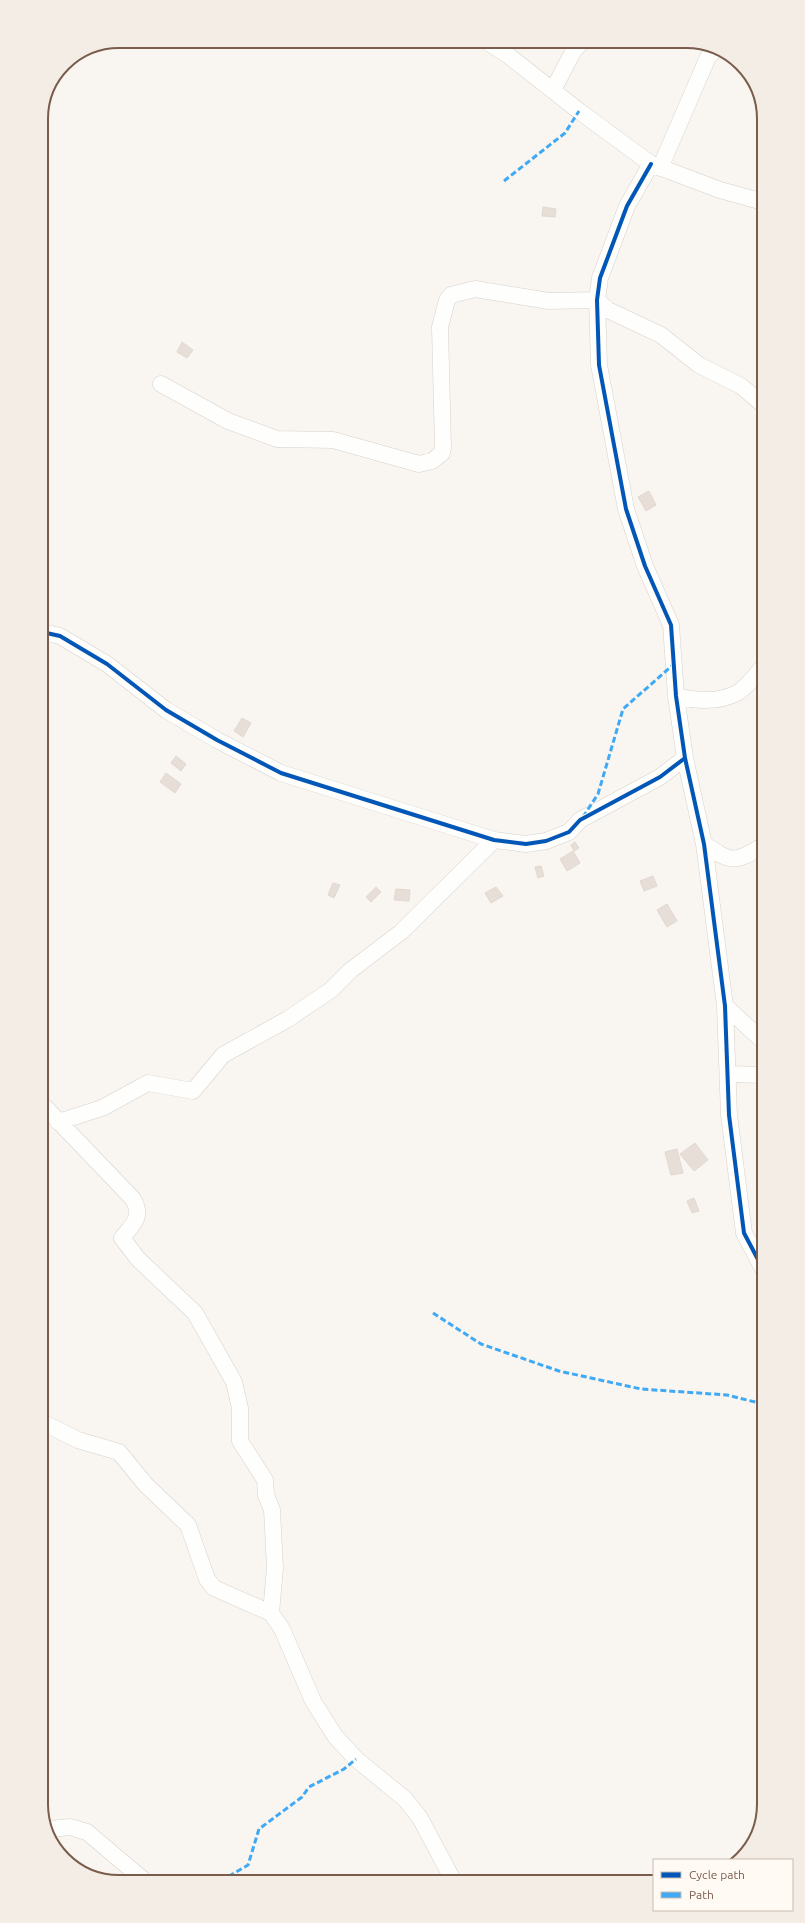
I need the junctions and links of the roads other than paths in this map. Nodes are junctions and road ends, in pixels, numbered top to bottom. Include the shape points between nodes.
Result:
1 (497, 48) edge
2 (576, 48) edge
3 (712, 53) edge
4 (553, 90) junction
5 (656, 166) junction
6 (757, 200) edge
7 (597, 300) junction
8 (161, 384) dead end
9 (757, 400) edge
10 (48, 633) edge
11 (757, 673) edge
12 (676, 696) junction
13 (685, 758) junction
14 (494, 840) junction
15 (704, 844) junction
16 (757, 850) edge
17 (725, 1006) junction
18 (757, 1035) edge
19 (728, 1074) junction
20 (757, 1075) edge
21 (48, 1111) edge
22 (58, 1122) junction
23 (757, 1258) edge
24 (48, 1425) edge
25 (271, 1613) junction
26 (52, 1829) edge
27 (138, 1875) edge
28 (450, 1875) edge

1 - 4 street
2 - 4 street
3 - 5 street
4 - 5 street via 578,111
5 - 6 street via 720,190
5 - 7 street via 627,206 600,278
7 - 8 street via 550,301 475,289 451,295 447,300 440,327 442,453 426,463 419,464 333,440 277,439 228,421
7 - 9 street via 608,310 662,336 699,365 741,386
7 - 12 street via 599,365 626,509 645,566 671,625
10 - 14 street via 60,636 108,664 166,710 281,773
11 - 12 street via 738,692 724,698 695,701
12 - 13 street
13 - 14 street via 660,778 580,820 569,832 546,841 526,844
13 - 15 street
14 - 22 street via 401,932 350,970 331,990 288,1019 223,1055 193,1091 148,1083 102,1108
15 - 16 street via 726,858 735,859
15 - 17 street
17 - 18 street
17 - 19 street
19 - 20 street
19 - 23 street via 729,1115 744,1233
21 - 22 street
22 - 25 street via 133,1199 139,1209 137,1219 122,1238 138,1259 195,1312 234,1382 240,1408 240,1441 265,1480 266,1495 272,1510 275,1568
24 - 25 street via 78,1440 119,1452 146,1485 188,1525 207,1580 214,1588
25 - 28 street via 282,1629 313,1701 335,1736 356,1759 405,1799 420,1818
26 - 27 street via 70,1827 87,1832

